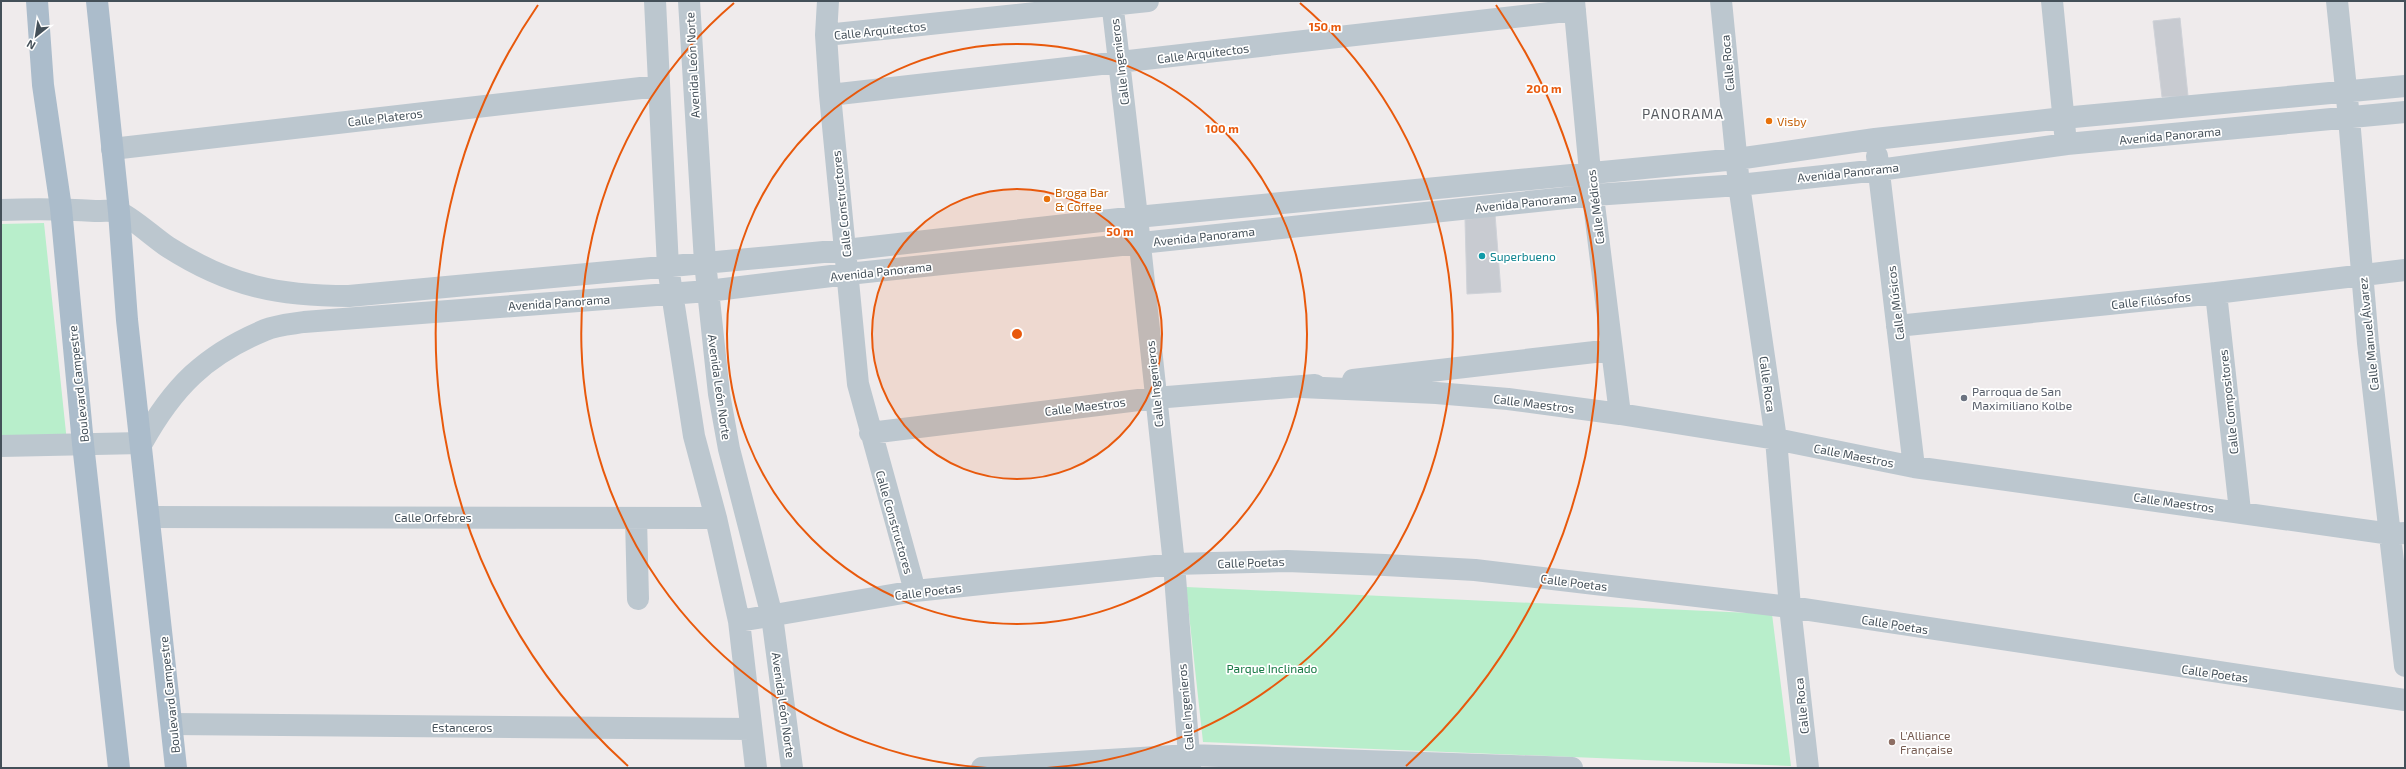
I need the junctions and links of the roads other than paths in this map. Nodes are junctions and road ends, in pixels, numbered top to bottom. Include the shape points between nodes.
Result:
1 (37, 1) edge
2 (97, 1) edge
3 (655, 1) edge
4 (689, 1) edge
5 (828, 1) edge
6 (1148, 1) edge
7 (1722, 1) edge
8 (2052, 1) edge
9 (2337, 1) edge
10 (1112, 3) edge
11 (1575, 5) edge
12 (826, 36) junction
13 (1119, 62) junction
14 (658, 86) junction
15 (2405, 86) edge
16 (2347, 92) junction
17 (830, 95) junction
18 (2405, 112) edge
19 (2063, 118) junction
20 (2349, 118) junction
21 (1875, 139) junction
22 (2067, 144) junction
23 (112, 149) junction
24 (1737, 159) junction
25 (1879, 170) junction
26 (1590, 172) junction
27 (1739, 185) junction
28 (1594, 195) junction
29 (61, 208) junction
30 (1, 210) edge
31 (119, 212) junction
32 (1138, 217) junction
33 (1139, 243) junction
34 (845, 250) junction
35 (705, 262) junction
36 (668, 267) junction
37 (2405, 270) edge
38 (848, 274) junction
39 (2362, 276) junction
40 (708, 291) junction
41 (672, 293) junction
42 (2216, 293) junction
43 (1897, 326) junction
44 (1612, 350) junction
45 (1301, 387) junction
46 (1155, 398) junction
47 (1620, 414) junction
48 (870, 433) junction
49 (1776, 440) junction
50 (142, 443) junction
51 (83, 444) junction
52 (1, 446) edge
53 (1914, 467) junction
54 (2240, 511) junction
55 (149, 517) junction
56 (636, 518) junction
57 (716, 518) junction
58 (2398, 534) edge
59 (1174, 564) junction
60 (915, 591) junction
61 (638, 599) dead end
62 (1790, 607) junction
63 (772, 616) junction
64 (739, 621) junction
65 (2405, 666) edge
66 (2405, 700) edge
67 (172, 724) junction
68 (751, 729) junction
69 (1189, 761) edge
70 (119, 768) edge
71 (176, 768) edge
72 (756, 768) edge
73 (792, 768) edge
74 (982, 768) edge
75 (1572, 768) edge
76 (1808, 768) edge

1 - 29 main road, Boulevard Campestre via 43,84
2 - 23 main road, Boulevard Campestre
3 - 14 street
4 - 35 street, Avenida León Norte
5 - 12 street, Calle Constructores
6 - 10 street, Calle Arquitectos
7 - 24 street, Calle Roca
8 - 19 street
9 - 16 street, Calle Manuel Álvarez
10 - 12 street, Calle Arquitectos
10 - 13 street, Calle Ingenieros
11 - 13 street, Calle Arquitectos
11 - 26 street, Calle Médicos
12 - 17 street, Calle Constructores
13 - 17 street, Calle Arquitectos
13 - 32 street, Calle Ingenieros
14 - 23 street, Calle Plateros
14 - 36 street
15 - 16 street, Avenida Panorama
16 - 19 street, Avenida Panorama
16 - 20 street, Calle Manuel Álvarez
17 - 34 street, Calle Constructores
18 - 20 street, Avenida Panorama
19 - 21 street, Avenida Panorama
19 - 22 street
20 - 22 street, Avenida Panorama
20 - 39 street, Calle Manuel Álvarez
21 - 24 street, Avenida Panorama
21 - 25 street, Calle Músicos
22 - 25 street, Avenida Panorama
23 - 31 main road, Boulevard Campestre
24 - 26 street, Avenida Panorama
24 - 27 street, Calle Roca
25 - 27 street, Avenida Panorama
25 - 43 street, Calle Músicos
26 - 28 street, Calle Médicos
26 - 32 street, Avenida Panorama
27 - 28 street, Avenida Panorama
27 - 49 street, Calle Roca
28 - 33 street, Avenida Panorama
28 - 44 street, Calle Médicos
29 - 30 street
29 - 31 street
29 - 51 main road, Boulevard Campestre
31 - 36 street, Avenida Panorama via 206,270 271,291 310,296 349,296
31 - 50 main road, Boulevard Campestre via 127,320
32 - 33 street, Calle Ingenieros
32 - 34 street, Avenida Panorama
33 - 38 street, Avenida Panorama
33 - 46 street, Calle Ingenieros
34 - 35 street, Avenida Panorama
34 - 38 street, Calle Constructores
35 - 36 street, Avenida Panorama
35 - 40 street, Avenida León Norte
36 - 41 street
37 - 39 street, Calle Filósofos
38 - 40 street, Avenida Panorama
38 - 48 street, Calle Constructores via 858,384
39 - 42 street, Calle Filósofos
39 - 58 street, Calle Manuel Álvarez via 2368,343
40 - 41 street, Avenida Panorama
40 - 63 street, Avenida León Norte via 719,394 729,449
41 - 50 street, Avenida Panorama via 304,322 266,330 223,351 190,376 170,398
41 - 57 street via 694,436
42 - 43 street, Calle Filósofos
42 - 54 street, Calle Compositores
43 - 53 street, Calle Músicos
44 - 45 street, Calle Maestros
44 - 47 street, Calle Médicos
45 - 46 street, Calle Maestros
45 - 47 street, Calle Maestros via 1508,399
46 - 48 street, Calle Maestros
46 - 59 street, Calle Ingenieros
47 - 49 street, Calle Maestros
48 - 60 street, Calle Constructores
49 - 53 street, Calle Maestros
49 - 62 street, Calle Roca
50 - 51 street
50 - 55 main road, Boulevard Campestre
51 - 52 street
51 - 70 main road, Boulevard Campestre
53 - 54 street, Calle Maestros
54 - 58 street, Calle Maestros
55 - 56 street, Calle Orfebres
55 - 67 main road, Boulevard Campestre
56 - 57 street, Calle Orfebres
56 - 61 street
57 - 64 street
58 - 65 street, Calle Manuel Álvarez
59 - 60 street, Calle Poetas
59 - 62 street, Calle Poetas via 1287,561 1475,570
59 - 69 street, Calle Ingenieros
60 - 63 street, Calle Poetas
62 - 66 street, Calle Poetas
62 - 76 street, Calle Roca
63 - 64 street, Calle Poetas
63 - 73 street, Avenida León Norte
64 - 68 street
67 - 68 street, Estanceros
67 - 71 main road, Boulevard Campestre
68 - 72 street
69 - 74 street
69 - 75 street

